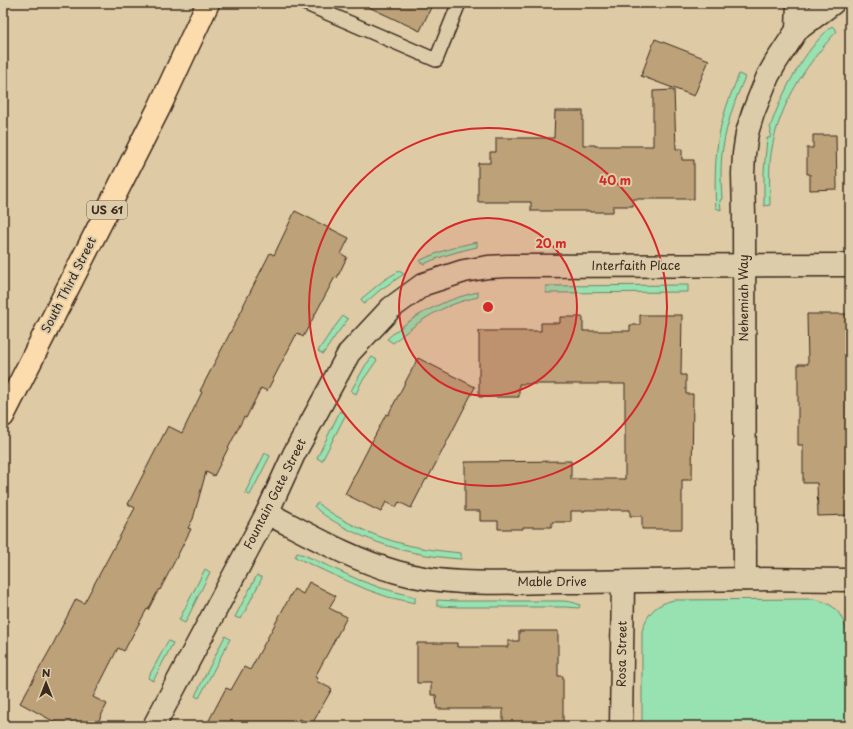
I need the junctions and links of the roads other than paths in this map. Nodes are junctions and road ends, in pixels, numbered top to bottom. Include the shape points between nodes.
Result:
1 (208, 3) edge
2 (304, 3) edge
3 (459, 3) edge
4 (798, 3) edge
5 (833, 3) edge
6 (797, 30) junction
7 (744, 265) junction
8 (850, 265) edge
9 (424, 284) joint
10 (3, 416) edge
11 (267, 513) junction
12 (745, 579) junction
13 (850, 580) edge
14 (623, 582) junction
15 (154, 726) edge
16 (621, 726) edge

1 - 10 highway, South Third Street / US 61 via 159,108
2 - 3 lane via 436,60
4 - 6 street
5 - 6 street, Nehemiah Way
6 - 7 street, Nehemiah Way via 768,76 747,133 743,174
7 - 8 street, Interfaith Place
7 - 9 street, Interfaith Place via 488,267 464,271
7 - 12 street, Nehemiah Way
9 - 11 street, Fountain Gate Street via 391,308 349,353 294,454
11 - 14 street, Mable Drive via 370,563 427,579 473,582
11 - 15 street, Fountain Gate Street
12 - 13 street, Mable Drive
12 - 14 street, Mable Drive
14 - 16 street, Rosa Street

